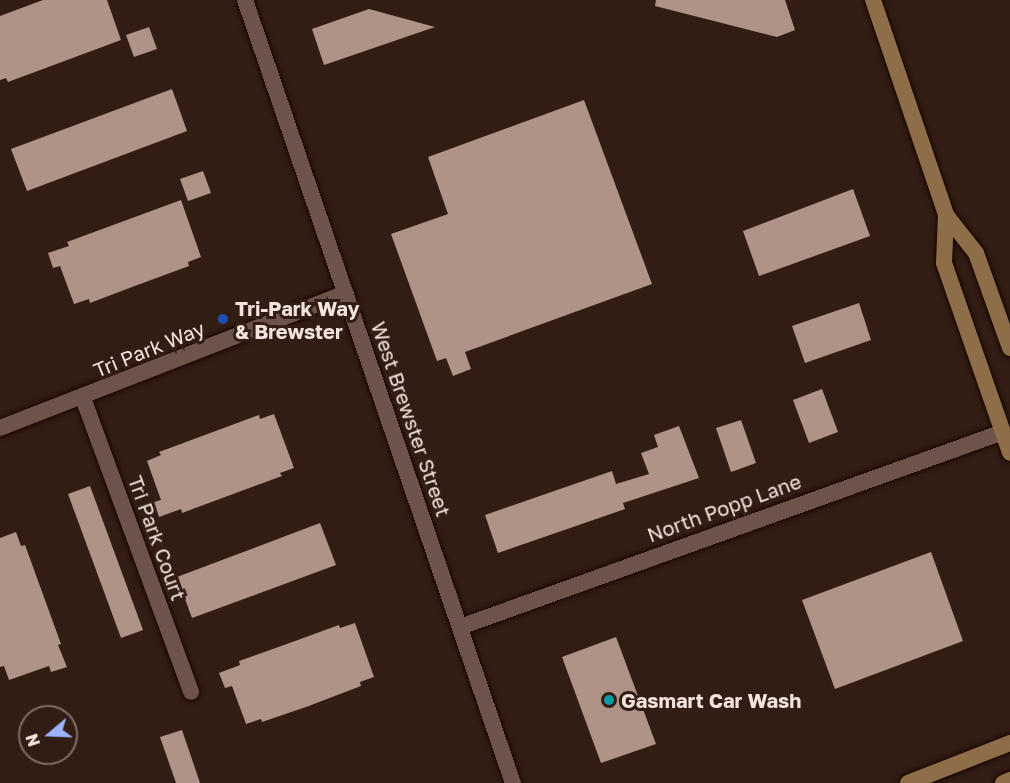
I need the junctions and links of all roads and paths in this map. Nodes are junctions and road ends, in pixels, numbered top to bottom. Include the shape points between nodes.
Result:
1 (245, 0) edge
2 (873, 0) edge
3 (946, 215) junction
4 (346, 293) junction
5 (1010, 348) edge
6 (83, 398) junction
7 (0, 428) edge
8 (1003, 432) junction
9 (1010, 453) edge
10 (460, 627) junction
11 (191, 692) dead end
12 (1010, 742) edge
13 (1010, 780) edge
14 (513, 783) edge
15 (908, 783) edge
16 (1003, 783) edge

1 - 4 street, West Brewster Street
2 - 3 main road
3 - 5 main road via 976,254
3 - 8 main road via 944,263
4 - 6 street, Tri Park Way
4 - 10 street, West Brewster Street
6 - 7 street, Tri Park Way
6 - 11 street, Tri Park Court
8 - 9 main road
8 - 10 street, North Popp Lane
10 - 14 street, West Brewster Street
12 - 15 main road
13 - 16 main road

